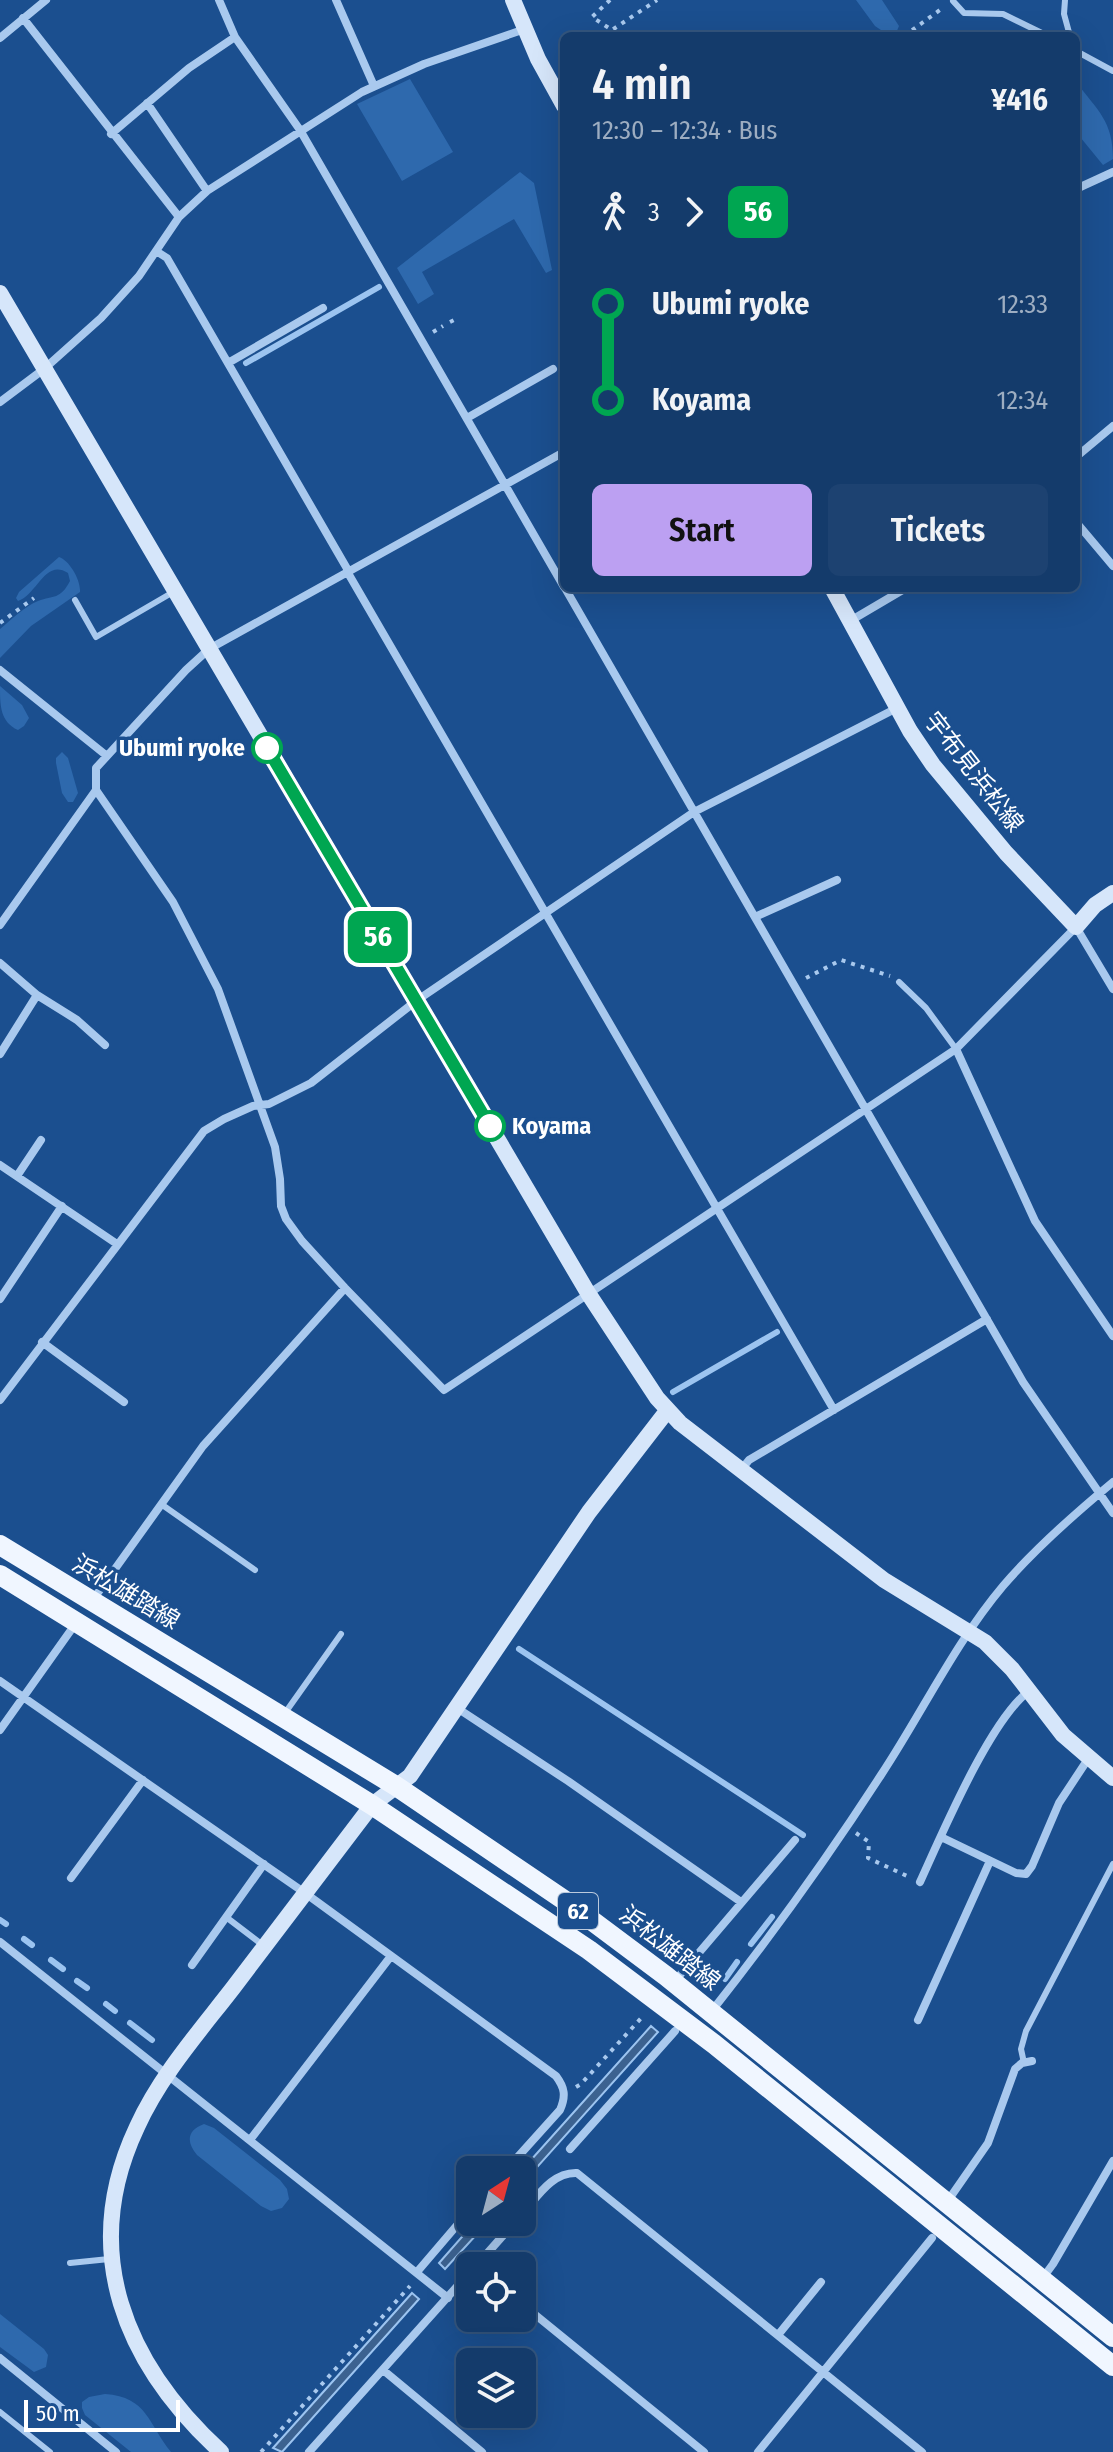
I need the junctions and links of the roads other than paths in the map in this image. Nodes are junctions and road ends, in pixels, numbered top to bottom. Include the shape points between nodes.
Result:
1 (46, 0) edge
2 (219, 0) edge
3 (336, 0) edge
4 (513, 0) edge
5 (1065, 0) edge
6 (953, 1) edge
7 (23, 18) junction
8 (525, 29) junction
9 (1040, 32) edge
10 (1069, 32) edge
11 (235, 37) junction
12 (0, 38) edge
13 (1080, 52) edge
14 (1113, 71) edge
15 (374, 86) junction
16 (560, 99) edge
17 (147, 103) junction
18 (300, 130) junction
19 (111, 134) junction
20 (1113, 172) edge
21 (1080, 187) edge
22 (207, 191) junction
23 (179, 217) junction
24 (156, 251) junction
25 (0, 293) edge
26 (323, 308) dead end
27 (228, 363) junction
28 (44, 369) junction
29 (553, 369) dead end
30 (0, 402) edge
31 (467, 418) junction
32 (1113, 426) edge
33 (560, 454) edge
34 (1080, 454) edge
35 (505, 485) junction
36 (1080, 527) edge
37 (1113, 566) edge
38 (349, 572) junction
39 (560, 580) edge
40 (175, 591) junction
41 (567, 592) edge
42 (834, 592) edge
43 (899, 592) edge
44 (75, 600) dead end
45 (850, 621) junction
46 (209, 649) junction
47 (0, 670) edge
48 (897, 708) junction
49 (107, 756) junction
50 (96, 790) junction
51 (694, 812) junction
52 (837, 880) dead end
53 (1113, 893) edge
54 (545, 912) junction
55 (755, 917) junction
56 (0, 925) edge
57 (1076, 927) junction
58 (0, 963) edge
59 (899, 982) road end
60 (1113, 989) edge
61 (37, 995) junction
62 (416, 1001) junction
63 (105, 1045) dead end
64 (956, 1049) junction
65 (0, 1054) edge
66 (261, 1105) junction
67 (866, 1110) junction
68 (41, 1140) dead end
69 (0, 1165) edge
70 (17, 1176) junction
71 (62, 1206) junction
72 (717, 1208) junction
73 (117, 1244) junction
74 (345, 1288) junction
75 (588, 1293) junction
76 (0, 1299) edge
77 (987, 1319) junction
78 (1113, 1336) edge
79 (42, 1342) junction
80 (0, 1400) edge
81 (124, 1402) dead end
82 (834, 1410) junction
83 (667, 1411) junction
84 (741, 1470) junction
85 (1113, 1482) edge
86 (1099, 1494) junction
87 (161, 1504) junction
88 (1113, 1513) edge
89 (0, 1545) edge
90 (255, 1570) dead end
91 (0, 1575) edge
92 (92, 1601) junction
93 (77, 1622) junction
94 (970, 1631) junction
95 (341, 1634) dead end
96 (0, 1681) edge
97 (1029, 1691) junction
98 (24, 1697) junction
99 (456, 1707) junction
100 (282, 1717) junction
101 (0, 1730) edge
102 (1088, 1759) junction
103 (1113, 1778) edge
104 (143, 1780) junction
105 (396, 1786) junction
106 (372, 1805) junction
107 (941, 1837) junction
108 (795, 1840) dead end
109 (990, 1861) junction
110 (264, 1864) junction
111 (1113, 1864) edge
112 (71, 1878) dead end
113 (920, 1882) road end
114 (305, 1893) junction
115 (741, 1902) junction
116 (226, 1917) junction
117 (0, 1942) edge
118 (265, 1946) junction
119 (391, 1956) junction
120 (192, 1965) dead end
121 (674, 1983) junction
122 (711, 2012) junction
123 (918, 2020) dead end
124 (675, 2031) dead end
125 (1028, 2062) joint
126 (167, 2075) junction
127 (250, 2140) junction
128 (570, 2149) dead end
129 (519, 2156) edge
130 (1113, 2161) edge
131 (536, 2199) edge
132 (947, 2203) junction
133 (456, 2226) edge
134 (503, 2236) edge
135 (932, 2238) dead end
136 (488, 2252) edge
137 (113, 2259) junction
138 (70, 2263) dead end
139 (417, 2272) junction
140 (1042, 2279) junction
141 (821, 2282) dead end
142 (456, 2289) edge
143 (448, 2298) junction
144 (536, 2315) edge
145 (778, 2335) junction
146 (1113, 2337) edge
147 (0, 2358) edge
148 (1113, 2366) edge
149 (383, 2370) junction
150 (823, 2372) junction
151 (0, 2412) edge
152 (50, 2452) edge
153 (116, 2452) edge
154 (221, 2452) edge
155 (309, 2452) edge
156 (482, 2452) edge
157 (704, 2452) edge
158 (758, 2452) edge
159 (922, 2452) edge

1 - 7 street
2 - 11 street
3 - 15 street
4 - 8 street
5 - 10 lane
6 - 9 lane via 964,13 1003,14
7 - 12 street
7 - 19 street
8 - 15 street
8 - 16 street
11 - 17 street
11 - 18 street
13 - 14 lane
15 - 18 street
17 - 19 street
17 - 22 street
18 - 22 street
18 - 31 street
19 - 23 street
20 - 21 street
22 - 23 street
23 - 24 street
24 - 27 street via 167,258
24 - 28 street via 128,290
25 - 28 street
26 - 27 street
27 - 38 street
28 - 30 street
28 - 40 street
29 - 31 street
31 - 35 street
32 - 34 street
33 - 35 street
35 - 38 street
35 - 39 street
36 - 37 street
38 - 46 street
38 - 54 street
40 - 44 lane via 96,637
40 - 46 street
41 - 51 street
42 - 45 street, 宇布見浜松線
43 - 45 street
45 - 48 street, 宇布見浜松線
46 - 49 street
46 - 62 street
47 - 49 street
48 - 51 street
48 - 57 street, 宇布見浜松線 via 946,781
49 - 50 street via 96,768
50 - 56 street
50 - 66 street via 194,940 231,1019
51 - 54 street
51 - 55 street
52 - 55 street
53 - 57 street
54 - 62 street
54 - 72 street
55 - 67 street
57 - 60 street
57 - 64 street
58 - 61 street
59 - 64 lane
61 - 63 street
61 - 65 street
62 - 66 street via 311,1083
62 - 75 street
64 - 67 street
64 - 78 street via 1035,1221
66 - 73 street via 204,1131
66 - 74 street via 275,1147 286,1219
67 - 72 street
67 - 77 street
68 - 70 street
69 - 70 street
70 - 71 street
71 - 73 street
71 - 76 street
72 - 75 street
72 - 82 street
73 - 79 street
74 - 75 street via 444,1390
74 - 87 street via 203,1446
75 - 83 street
77 - 82 street
77 - 86 street
79 - 80 street
79 - 81 street
82 - 84 street via 749,1460
83 - 84 street
83 - 99 street via 589,1512
84 - 94 street via 884,1580
85 - 86 street
86 - 88 street
86 - 94 street via 1003,1586
87 - 90 lane
87 - 92 street
89 - 92 main road, 浜松雄踏線 / 62
91 - 93 main road, 浜松雄踏線 / 62
92 - 100 main road, 浜松雄踏線 / 62
93 - 98 street
93 - 106 main road, 浜松雄踏線 / 62
94 - 97 street
94 - 122 street via 847,1828
95 - 100 lane
96 - 98 street
97 - 102 street
97 - 107 street via 1015,1701
98 - 101 street
98 - 104 street
99 - 105 street via 410,1776
99 - 115 street
100 - 105 main road, 浜松雄踏線 / 62
102 - 103 street
102 - 109 street via 1059,1803 1026,1874
104 - 110 street
104 - 112 street
105 - 106 street
105 - 121 main road, 浜松雄踏線 / 62 via 554,1893
106 - 114 street
106 - 148 main road, 浜松雄踏線 / 62 via 641,1988
107 - 109 street
107 - 113 street
108 - 115 street
109 - 123 street
110 - 114 street
110 - 116 street
111 - 125 lane via 1026,2031 1021,2049
114 - 118 street
114 - 119 street
115 - 121 street
116 - 118 lane
116 - 120 street
117 - 126 street
118 - 126 street
119 - 127 street
119 - 129 street via 563,2086 560,2110
121 - 122 main road, 浜松雄踏線 / 62
122 - 132 main road, 浜松雄踏線 / 62
124 - 128 street
125 - 132 street via 1015,2069 988,2143
126 - 127 street
126 - 137 street via 125,2154 113,2215
127 - 139 street
130 - 140 street
131 - 145 street via 554,2179 577,2173
132 - 140 main road, 浜松雄踏線 / 62
133 - 139 street
134 - 136 street
135 - 150 street
137 - 138 lane
137 - 154 street via 121,2307 146,2364 183,2414
139 - 143 street
140 - 146 main road, 浜松雄踏線 / 62
141 - 145 street
142 - 143 street
143 - 149 street
144 - 157 street
145 - 150 street
147 - 153 street
149 - 155 street
149 - 156 street
150 - 158 street
150 - 159 street
151 - 152 lane

